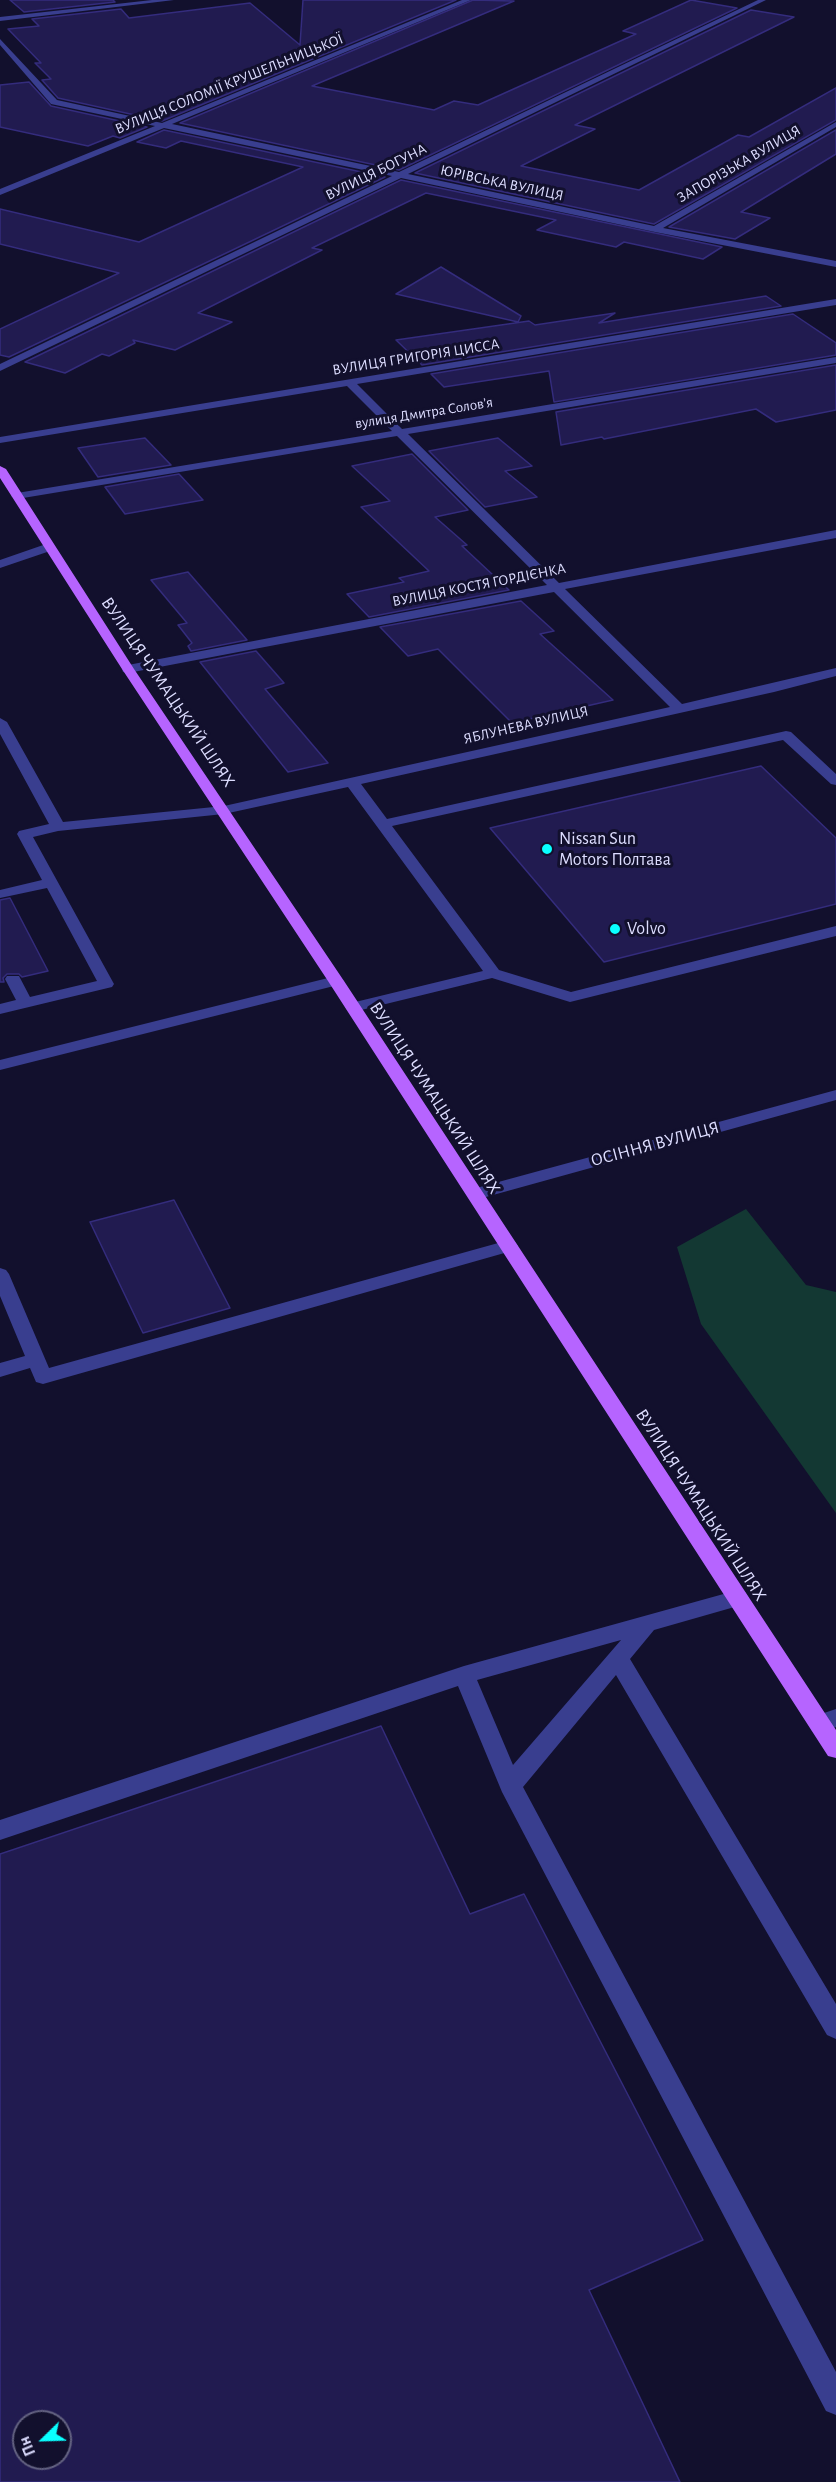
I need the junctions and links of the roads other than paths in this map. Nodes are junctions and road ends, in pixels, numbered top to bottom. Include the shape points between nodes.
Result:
1 (171, 0) edge
2 (468, 0) edge
3 (763, 0) edge
4 (0, 19) edge
5 (0, 42) edge
6 (836, 124) edge
7 (164, 126) junction
8 (400, 175) junction
9 (0, 192) edge
10 (655, 229) junction
11 (836, 264) edge
12 (836, 302) edge
13 (836, 360) edge
14 (0, 368) edge
15 (350, 383) junction
16 (400, 433) junction
17 (0, 440) edge
18 (0, 469) edge
19 (17, 496) junction
20 (836, 534) edge
21 (50, 547) junction
22 (0, 564) edge
23 (556, 587) junction
24 (128, 669) junction
25 (836, 672) edge
26 (678, 708) junction
27 (0, 722) edge
28 (836, 781) edge
29 (352, 782) junction
30 (224, 810) junction
31 (383, 824) junction
32 (58, 827) junction
33 (51, 883) junction
34 (0, 894) edge
35 (836, 931) edge
36 (493, 973) junction
37 (13, 979) dead end
38 (336, 981) junction
39 (25, 1003) junction
40 (353, 1007) junction
41 (0, 1009) edge
42 (0, 1065) edge
43 (836, 1095) edge
44 (475, 1194) junction
45 (509, 1246) junction
46 (0, 1274) edge
47 (36, 1360) junction
48 (0, 1370) edge
49 (738, 1598) junction
50 (646, 1625) junction
51 (618, 1659) junction
52 (464, 1675) junction
53 (828, 1721) edge
54 (836, 1749) edge
55 (510, 1785) junction
56 (0, 1830) edge
57 (836, 2027) edge
58 (836, 2402) edge

1 - 4 street
2 - 7 street, ВУЛИЦЯ СОЛОМІЇ КРУШЕЛЬНИЦЬКОЇ
3 - 8 street, ВУЛИЦЯ БОГУНА
5 - 7 street, ЮРІВСЬКА ВУЛИЦЯ via 54,102
6 - 10 street, ЗАПОРІЗЬКА ВУЛИЦЯ
7 - 8 street, ЮРІВСЬКА ВУЛИЦЯ
7 - 9 street, ВУЛИЦЯ СОЛОМІЇ КРУШЕЛЬНИЦЬКОЇ
8 - 10 street, ЮРІВСЬКА ВУЛИЦЯ
8 - 14 street, ВУЛИЦЯ БОГУНА
10 - 11 street, ЮРІВСЬКА ВУЛИЦЯ
12 - 15 street, ВУЛИЦЯ ГРИГОРІЯ ЦИССА
13 - 16 street, вулиця Дмитра Соловʼя
15 - 16 street
15 - 17 street, ВУЛИЦЯ ГРИГОРІЯ ЦИССА
16 - 19 street, вулиця Дмитра Соловʼя
16 - 23 street
18 - 19 main road, ВУЛИЦЯ ЧУМАЦЬКИЙ ШЛЯХ
19 - 21 main road, ВУЛИЦЯ ЧУМАЦЬКИЙ ШЛЯХ
20 - 23 street, ВУЛИЦЯ КОСТЯ ГОРДІЄНКА
21 - 22 street
21 - 24 main road, ВУЛИЦЯ ЧУМАЦЬКИЙ ШЛЯХ
23 - 24 street, ВУЛИЦЯ КОСТЯ ГОРДІЄНКА
23 - 26 street
24 - 30 main road, ВУЛИЦЯ ЧУМАЦЬКИЙ ШЛЯХ
25 - 26 street, ЯБЛУНЕВА ВУЛИЦЯ
26 - 29 street, ЯБЛУНЕВА ВУЛИЦЯ
27 - 32 street
28 - 31 street via 786,735
29 - 30 street, ЯБЛУНЕВА ВУЛИЦЯ
29 - 31 street
30 - 32 street, ЯБЛУНЕВА ВУЛИЦЯ
30 - 38 main road, ВУЛИЦЯ ЧУМАЦЬКИЙ ШЛЯХ
31 - 36 street
32 - 33 street, ЯБЛУНЕВА ВУЛИЦЯ via 24,834
33 - 34 street
33 - 39 street via 106,984
35 - 36 street via 570,998
36 - 40 street
37 - 39 street
38 - 40 main road, ВУЛИЦЯ ЧУМАЦЬКИЙ ШЛЯХ
38 - 42 street
39 - 41 street
40 - 44 main road, ВУЛИЦЯ ЧУМАЦЬКИЙ ШЛЯХ
43 - 44 street, ОСІННЯ ВУЛИЦЯ
44 - 45 main road, ВУЛИЦЯ ЧУМАЦЬКИЙ ШЛЯХ
45 - 47 street via 43,1377
45 - 49 main road, ВУЛИЦЯ ЧУМАЦЬКИЙ ШЛЯХ
46 - 47 street
47 - 48 street
49 - 50 street
49 - 53 main road, ВУЛИЦЯ ЧУМАЦЬКИЙ ШЛЯХ
50 - 51 street
50 - 52 street
51 - 55 street
51 - 57 street
52 - 55 street
52 - 56 street
53 - 54 main road, ВУЛИЦЯ ЧУМАЦЬКИЙ ШЛЯХ
55 - 58 street

